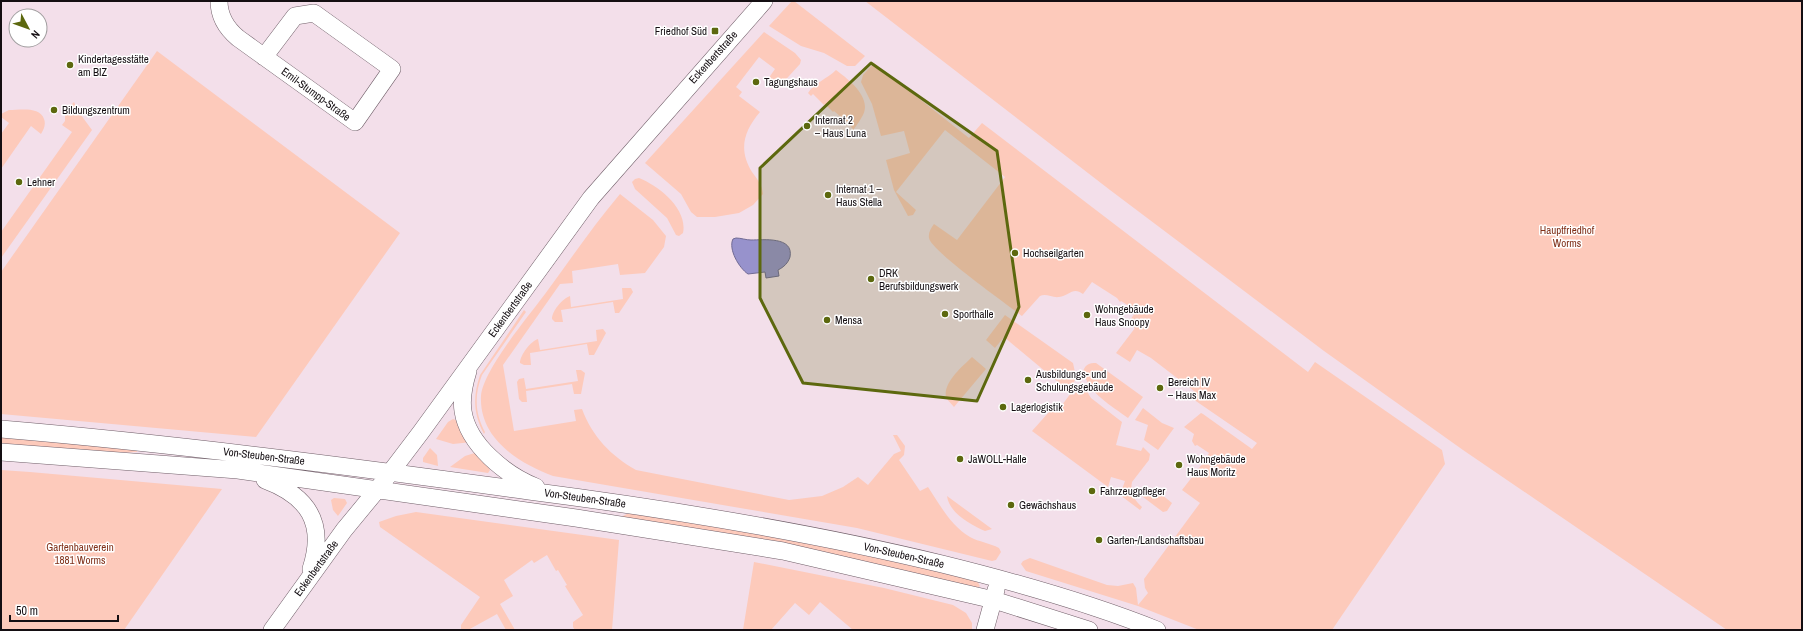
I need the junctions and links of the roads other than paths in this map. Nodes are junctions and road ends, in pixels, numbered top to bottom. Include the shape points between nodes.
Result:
1 (219, 1) edge
2 (764, 1) edge
3 (264, 57) junction
4 (470, 365) junction
5 (1, 429) edge
6 (1, 452) edge
7 (238, 470) junction
8 (391, 472) junction
9 (377, 490) junction
10 (549, 493) junction
11 (309, 578) junction
12 (999, 578) junction
13 (994, 600) junction
14 (272, 630) edge
15 (985, 630) edge
16 (1089, 630) edge
17 (1157, 630) edge

1 - 3 street, Emil-Stumpp-Straße via 223,20 229,30
2 - 4 street, Eckenbertstraße via 595,192
3 - 3 street, Emil-Stumpp-Straße via 295,16 314,13 392,69 354,122
4 - 8 street, Eckenbertstraße
4 - 10 street via 462,402 464,418 471,432 490,457 503,468 521,481
5 - 8 street, Von-Steuben-Straße via 118,439
6 - 7 street, Von-Steuben-Straße
7 - 9 street, Von-Steuben-Straße
7 - 11 street via 283,487 304,505 312,518 317,541 317,553
8 - 9 street, Eckenbertstraße
8 - 10 street, Von-Steuben-Straße
9 - 11 street, Eckenbertstraße
9 - 13 street, Von-Steuben-Straße via 783,551
10 - 12 street, Von-Steuben-Straße via 810,535
11 - 14 street, Eckenbertstraße
12 - 13 street
12 - 17 street, Von-Steuben-Straße
13 - 15 street
13 - 16 street, Von-Steuben-Straße

